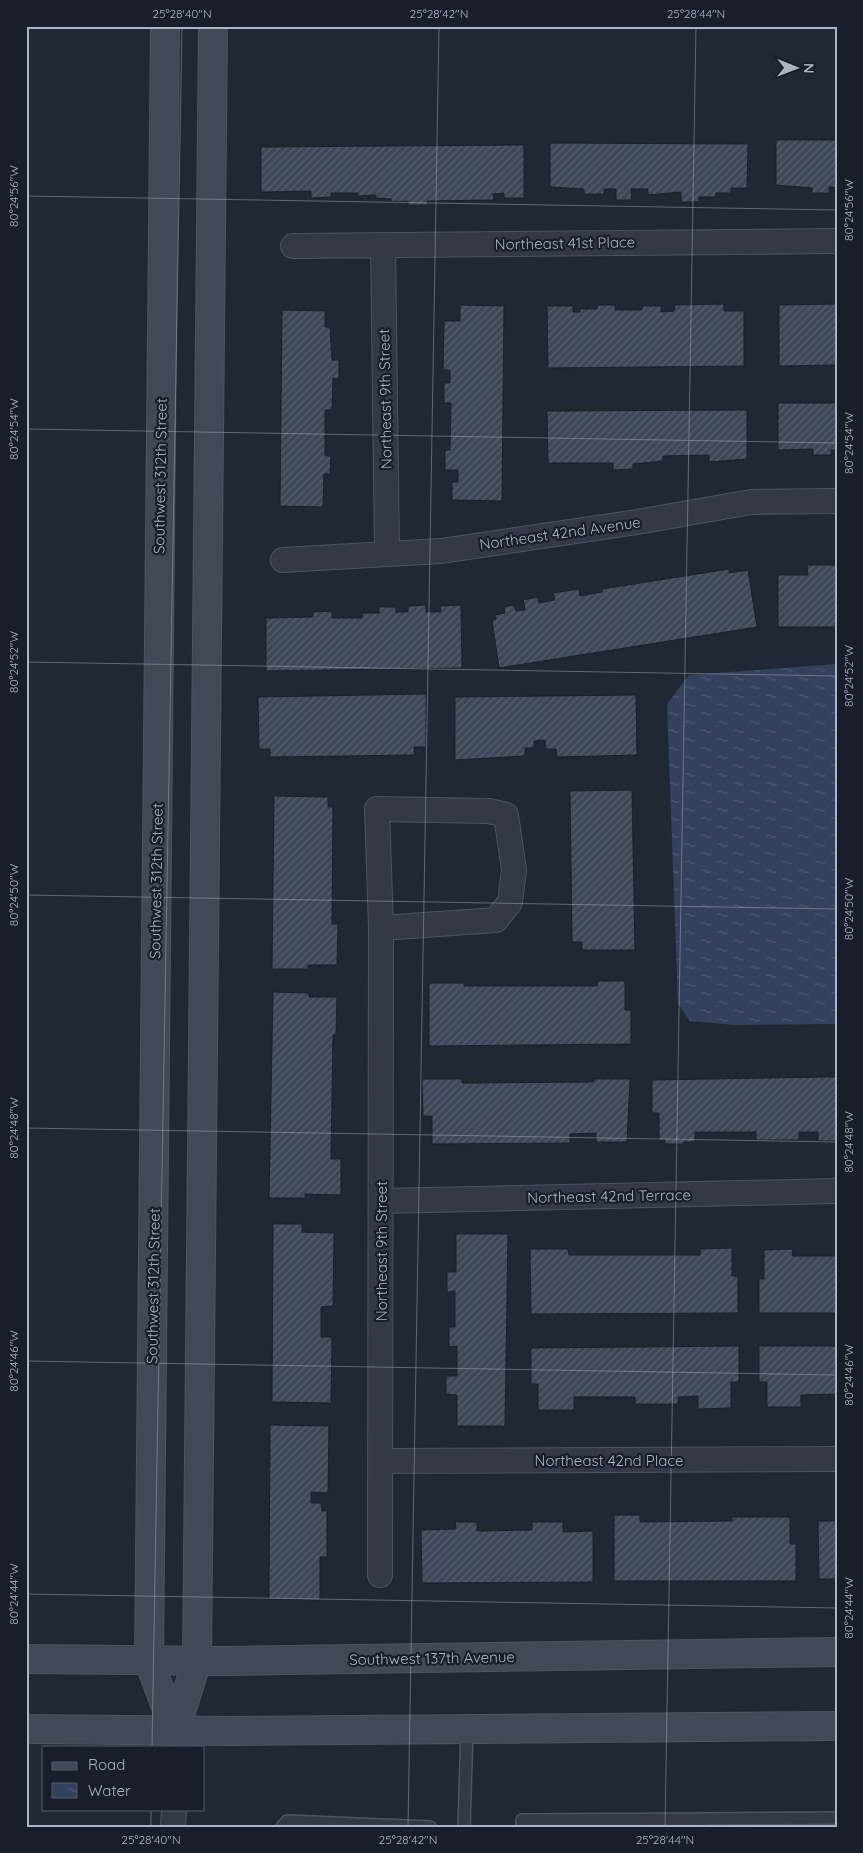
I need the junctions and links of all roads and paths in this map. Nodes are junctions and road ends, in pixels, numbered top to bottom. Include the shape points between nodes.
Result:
1 (165, 26) edge
2 (214, 26) edge
3 (837, 241) edge
4 (383, 245) junction
5 (293, 246) dead end
6 (837, 501) edge
7 (387, 554) junction
8 (283, 560) dead end
9 (381, 928) junction
10 (837, 1191) edge
11 (381, 1201) junction
12 (837, 1459) edge
13 (381, 1461) junction
14 (380, 1575) dead end
15 (837, 1652) edge
16 (26, 1659) edge
17 (149, 1661) junction
18 (197, 1661) junction
19 (837, 1726) edge
20 (26, 1729) edge
21 (467, 1729) junction
22 (175, 1739) edge
23 (174, 1810) edge
24 (837, 1818) edge
25 (700, 1823) edge
26 (173, 1827) edge
27 (282, 1827) edge
28 (430, 1827) edge
29 (464, 1827) edge
30 (522, 1827) edge

1 - 17 main road, Southwest 312th Street
2 - 18 main road
3 - 4 street, Northeast 41st Place
4 - 5 street, Northeast 41st Place
4 - 7 street, Northeast 9th Street
6 - 7 street, Northeast 42nd Avenue via 751,502 450,549
7 - 8 street, Northeast 42nd Avenue
9 - 9 street, Northeast 9th Street via 377,809 489,811 506,815 514,870 510,902 496,920
9 - 11 street, Northeast 9th Street
10 - 11 street, Northeast 42nd Terrace
11 - 13 street, Northeast 9th Street
12 - 13 street, Northeast 42nd Place
13 - 14 street, Northeast 9th Street
15 - 18 main road, Southwest 137th Avenue
16 - 17 main road, Southwest 137th Avenue
17 - 18 main road, Southwest 137th Avenue
17 - 22 main road, Southwest 312th Street
18 - 22 main road
19 - 21 main road
20 - 22 main road
21 - 22 main road
21 - 29 lane
23 - 26 street
24 - 25 lane
25 - 30 lane via 522,1820
27 - 28 lane via 287,1821

